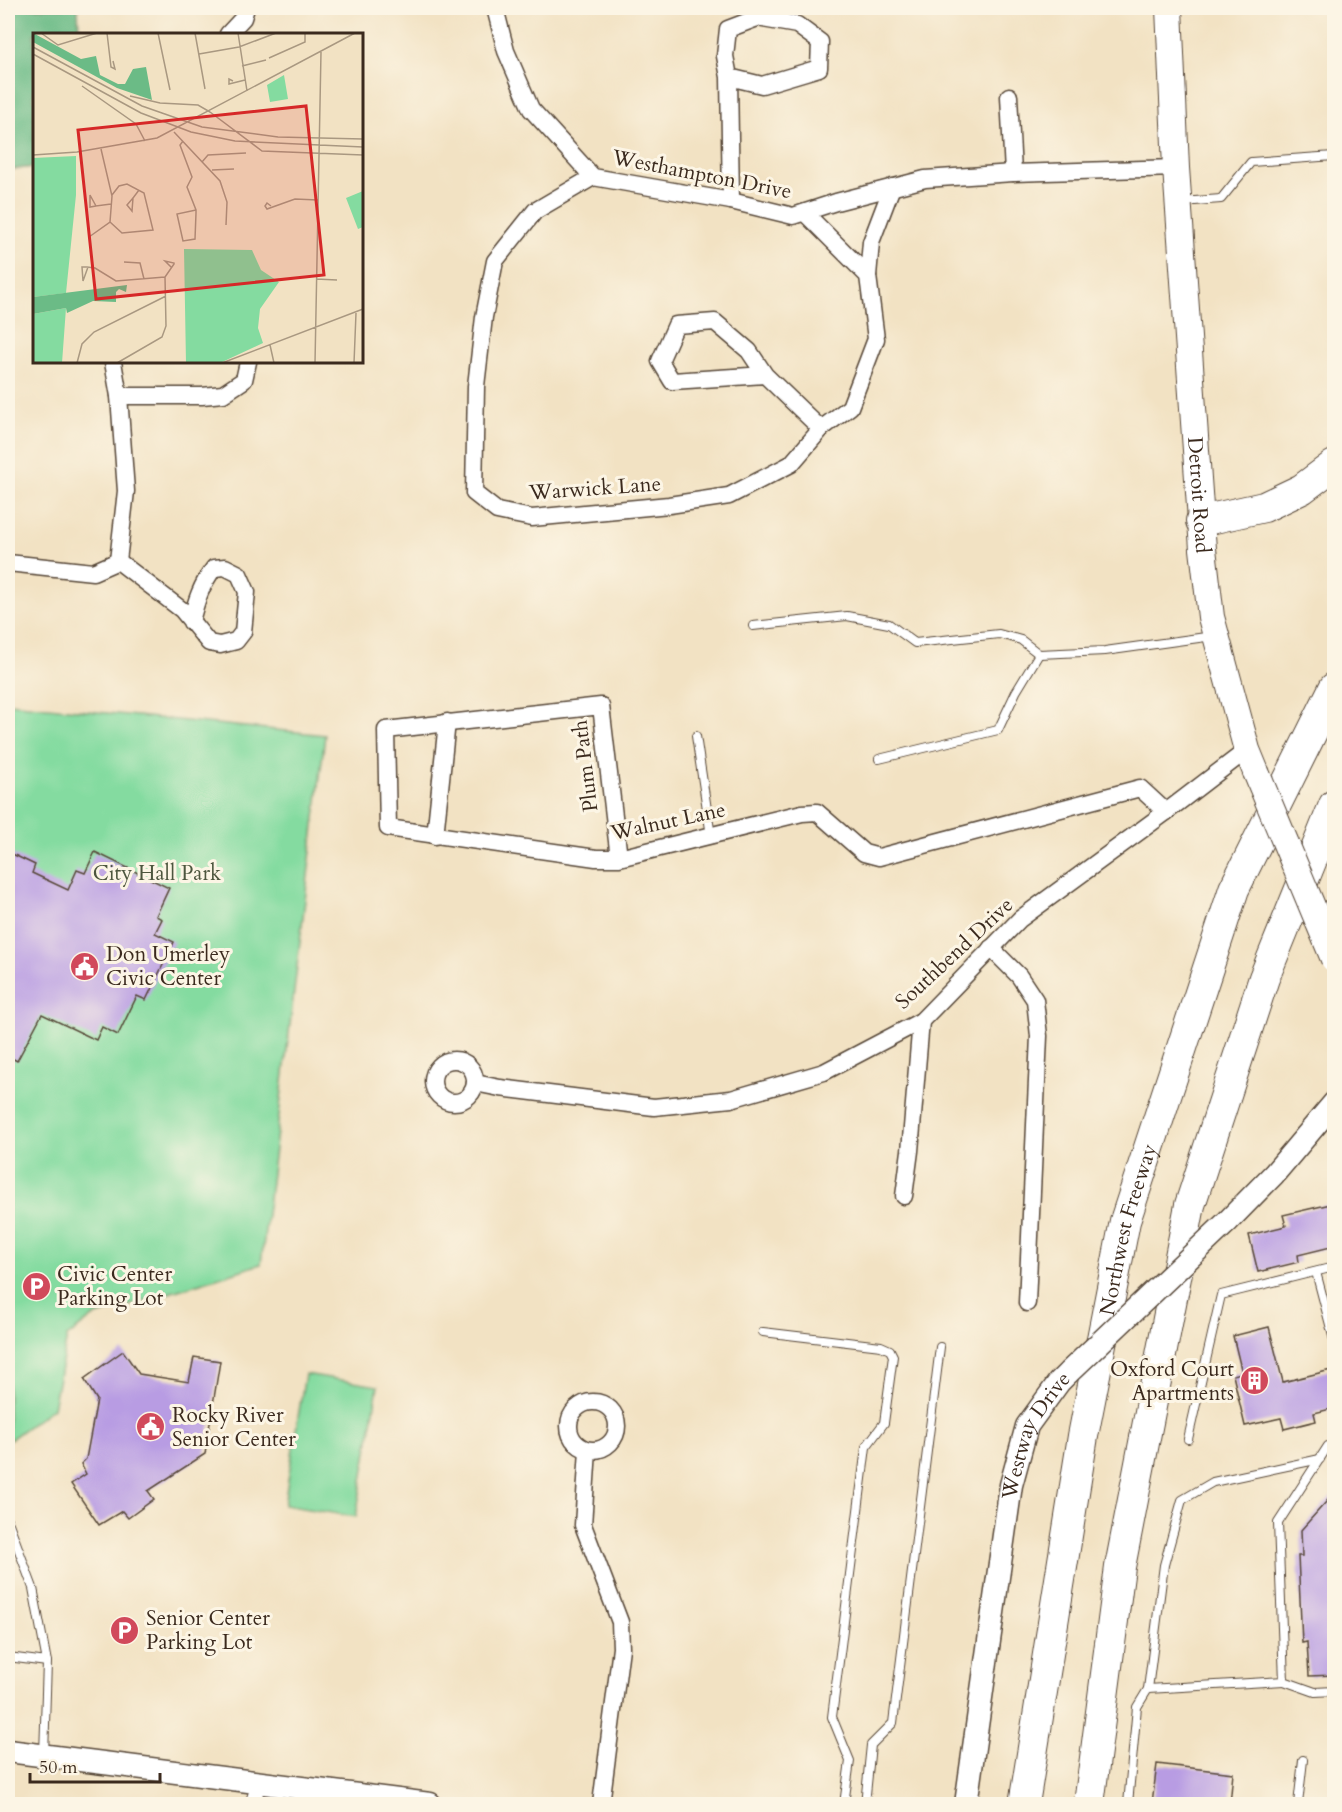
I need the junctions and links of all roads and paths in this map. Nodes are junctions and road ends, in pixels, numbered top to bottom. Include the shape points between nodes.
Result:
1 (246, 8) edge
2 (495, 8) edge
3 (1169, 8) edge
4 (229, 33) edge
5 (729, 77) junction
6 (1009, 96) dead end
7 (1335, 156) edge
8 (1176, 168) junction
9 (1013, 173) junction
10 (593, 177) junction
11 (892, 187) junction
12 (730, 201) junction
13 (1179, 202) junction
14 (805, 213) junction
15 (868, 276) junction
16 (113, 363) edge
17 (248, 363) edge
18 (765, 375) junction
19 (119, 396) junction
20 (820, 429) junction
21 (1335, 465) edge
22 (1201, 521) junction
23 (118, 561) junction
24 (8, 563) edge
25 (191, 622) junction
26 (753, 626) dead end
27 (1216, 636) junction
28 (1039, 654) junction
29 (1335, 688) edge
30 (601, 706) joint
31 (447, 723) junction
32 (696, 736) dead end
33 (879, 759) dead end
34 (1252, 761) junction
35 (1335, 805) edge
36 (1166, 812) junction
37 (435, 836) junction
38 (711, 836) junction
39 (619, 858) junction
40 (991, 948) junction
41 (1335, 958) edge
42 (921, 1021) junction
43 (475, 1083) dead end
44 (1335, 1103) edge
45 (904, 1196) dead end
46 (1335, 1267) edge
47 (1316, 1272) junction
48 (1027, 1302) dead end
49 (763, 1332) dead end
50 (1334, 1340) edge
51 (940, 1347) dead end
52 (1188, 1438) dead end
53 (1335, 1445) edge
54 (588, 1450) dead end
55 (1320, 1459) junction
56 (8, 1521) edge
57 (8, 1657) edge
58 (47, 1662) junction
59 (1284, 1681) junction
60 (1148, 1689) junction
61 (1335, 1691) edge
62 (8, 1751) edge
63 (44, 1756) junction
64 (1303, 1760) dead end
65 (258, 1793) edge
66 (249, 1804) edge
67 (430, 1804) edge
68 (601, 1804) edge
69 (844, 1804) edge
70 (865, 1804) edge
71 (966, 1804) edge
72 (1024, 1804) edge
73 (1089, 1804) edge
74 (1128, 1804) edge
75 (1298, 1804) edge

1 - 4 street via 243,18
2 - 10 street, Westhampton Drive via 506,51 531,109
3 - 8 main road, Detroit Road
5 - 5 street via 762,85 819,68 820,42 797,25 757,18 728,29 725,56
5 - 12 street
6 - 9 street
7 - 13 lane via 1251,162 1221,199
8 - 9 street, Westhampton Drive
8 - 13 main road, Detroit Road
9 - 11 street, Westhampton Drive via 925,179
10 - 12 street, Westhampton Drive
10 - 20 street, Warwick Lane via 535,211 495,261 476,386 474,493 497,511 532,518 729,495 791,464
11 - 14 street, Westhampton Drive
11 - 15 street, Warwick Lane via 871,242
12 - 14 street, Westhampton Drive via 794,216
13 - 22 main road, Detroit Road
14 - 15 street
15 - 20 street, Warwick Lane via 876,339 850,407
16 - 19 street
17 - 19 street via 244,380 223,394
18 - 18 street via 672,381 660,361 676,325 715,322 749,351
18 - 20 street
19 - 23 street via 126,491
21 - 22 highway via 1302,489 1264,507
22 - 27 main road, Detroit Road
23 - 24 street via 93,572
23 - 25 street via 182,610
25 - 25 street via 203,582 214,568 225,567 240,574 247,592 243,632 237,641 209,644
26 - 28 lane via 847,616 889,624 915,643 999,634 1021,640
27 - 28 lane via 1105,651
27 - 34 main road, Detroit Road
28 - 33 lane via 998,730
29 - 72 highway, Northwest Freeway via 1234,889 1125,1221 1083,1436
30 - 31 street, Walnut Lane
30 - 39 street, Plum Path
31 - 37 street
31 - 37 street, Walnut Lane via 386,730 388,828
32 - 38 lane
34 - 36 street, Southbend Drive
34 - 41 main road, Detroit Road, bridge
35 - 73 highway via 1264,978 1190,1205 1120,1567
36 - 38 street, Walnut Lane via 1140,788 879,857 864,853 818,812
36 - 40 street, Southbend Drive via 1020,919
37 - 39 street, Walnut Lane
38 - 39 street, Walnut Lane
40 - 42 street, Southbend Drive
40 - 48 street via 1019,976 1035,1000 1039,1036
42 - 43 street, Southbend Drive via 824,1072 731,1098 654,1107
42 - 45 street
44 - 71 main road, Westway Drive, bridge via 1227,1222 1059,1382 1027,1426 1011,1485
46 - 47 lane
47 - 50 lane
47 - 52 lane via 1221,1295
49 - 69 lane via 881,1346 893,1356 884,1424 866,1447 832,1717 850,1761
51 - 70 lane via 893,1723 871,1745
53 - 55 lane via 1328,1446
54 - 68 street via 583,1525 620,1622 621,1648
55 - 59 lane via 1278,1523
55 - 60 lane via 1213,1482 1182,1500 1164,1565
56 - 58 lane via 33,1588
57 - 58 lane
58 - 63 lane
59 - 60 lane
59 - 61 lane via 1315,1692
60 - 74 lane via 1137,1707
62 - 63 main road
63 - 65 main road
64 - 75 lane
65 - 66 lane
65 - 67 main road

